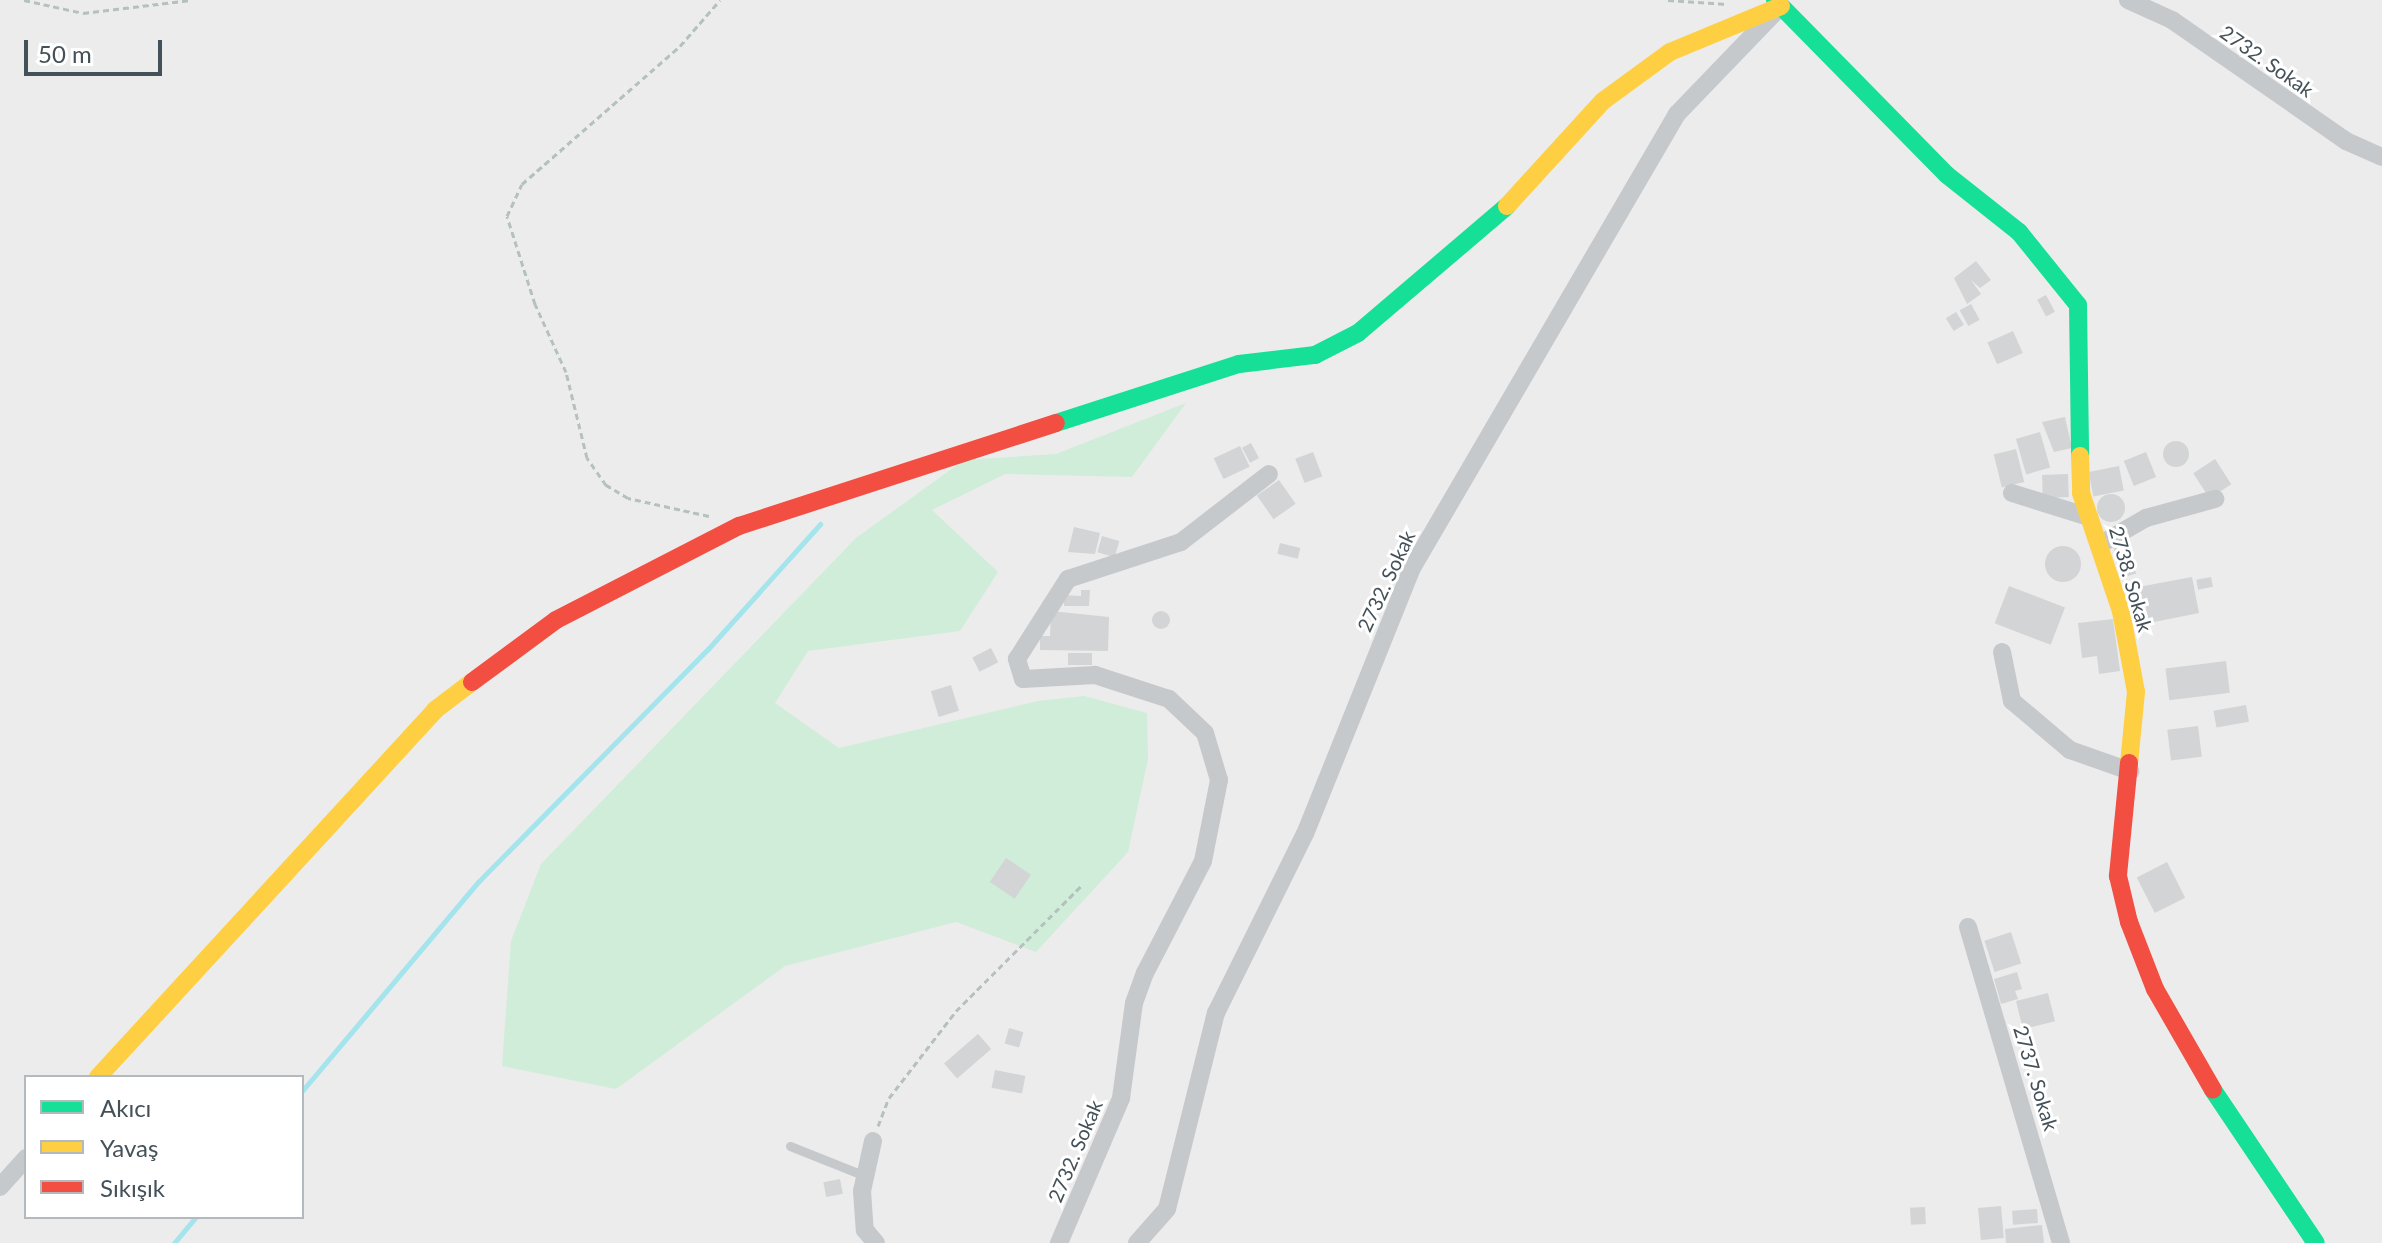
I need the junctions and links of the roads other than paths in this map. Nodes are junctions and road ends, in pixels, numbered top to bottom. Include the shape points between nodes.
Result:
1 (2128, 0) edge
2 (1783, 2) edge
3 (2382, 157) edge
4 (1269, 474) dead end
5 (2012, 493) dead end
6 (2215, 499) dead end
7 (2089, 517) junction
8 (2099, 545) junction
9 (2002, 652) dead end
10 (2130, 771) junction
11 (1968, 927) dead end
12 (100, 1075) edge
13 (873, 1141) road end
14 (790, 1146) dead end
15 (24, 1160) edge
16 (863, 1175) junction
17 (0, 1187) edge
18 (876, 1243) edge
19 (1059, 1243) edge
20 (1137, 1243) edge
21 (2061, 1243) edge
22 (2316, 1243) edge

1 - 3 street, 2732. Sokak via 2172,20 2346,141
2 - 7 street, 2738. Sokak via 1947,175 2019,232 2078,305 2081,493
2 - 12 street via 1670,52 1614,93 1500,214 1358,333 1315,355 1239,364 739,526 556,620 435,710
2 - 20 street, 2732. Sokak via 1677,114 1412,568 1305,834 1216,1013 1167,1209
4 - 19 street, 2732. Sokak via 1181,542 1068,579 1037,619 1015,670 1023,679 1095,675 1154,691 1205,733 1219,780 1203,861 1141,983 1121,1098
5 - 7 street
6 - 8 street via 2146,518
7 - 8 street, 2738. Sokak
8 - 10 street, 2738. Sokak via 2121,611 2136,692
9 - 10 street via 2012,701 2070,750
10 - 22 street, 2738. Sokak via 2118,876 2155,989 2206,1080
11 - 21 street, 2737. Sokak
13 - 16 street
14 - 16 lane
15 - 17 street
16 - 18 street via 865,1230

